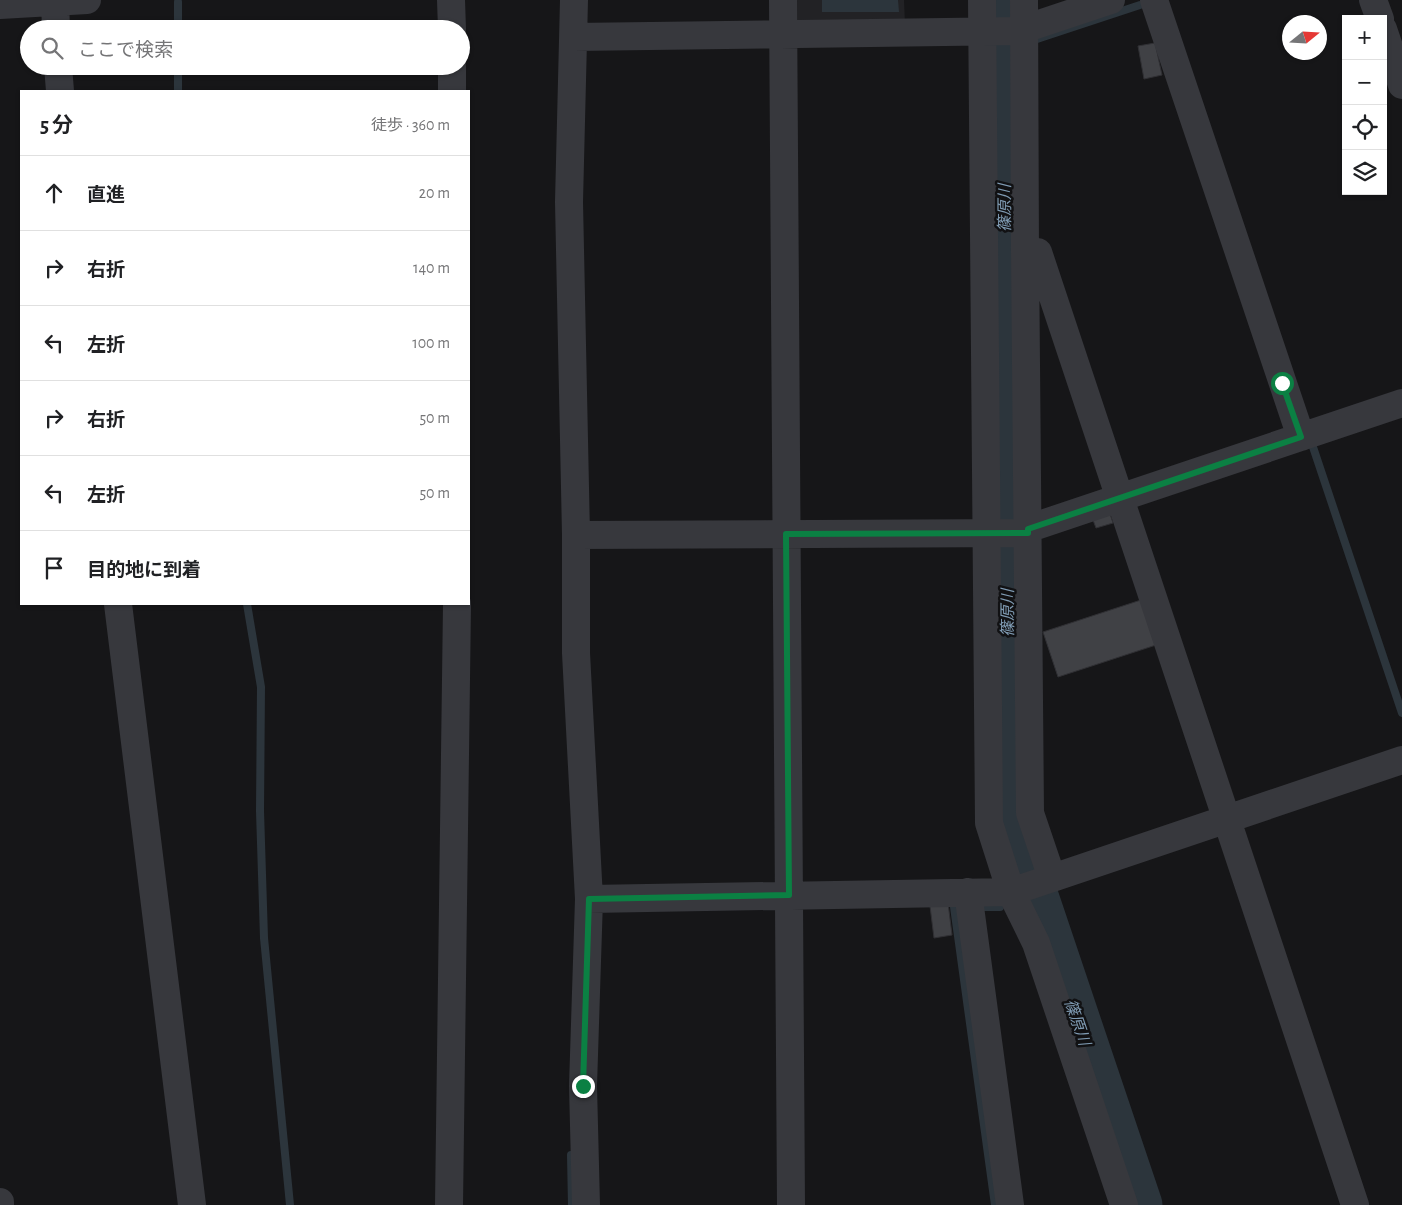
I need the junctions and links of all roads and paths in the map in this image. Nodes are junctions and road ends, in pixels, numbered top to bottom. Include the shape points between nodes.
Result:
1 (87, 0) edge
2 (451, 0) edge
3 (574, 0) edge
4 (783, 0) edge
5 (982, 0) edge
6 (1024, 0) edge
7 (1111, 0) edge
8 (1154, 0) edge
9 (1374, 0) edge
10 (55, 1) edge
11 (0, 5) edge
12 (1379, 15) edge
13 (56, 20) edge
14 (452, 20) edge
15 (1007, 31) junction
16 (783, 35) junction
17 (574, 37) junction
18 (1387, 41) edge
19 (59, 75) edge
20 (452, 75) edge
21 (1402, 85) edge
22 (60, 90) edge
23 (452, 90) edge
24 (1025, 252) junction
25 (1402, 403) edge
26 (1301, 437) junction
27 (1120, 498) junction
28 (1011, 532) junction
29 (786, 534) junction
30 (576, 535) junction
31 (118, 605) edge
32 (457, 605) edge
33 (1402, 760) edge
34 (1226, 820) junction
35 (1032, 885) junction
36 (968, 892) junction
37 (789, 895) junction
38 (589, 899) junction
39 (192, 1205) edge
40 (449, 1205) edge
41 (586, 1205) edge
42 (791, 1205) edge
43 (1010, 1205) edge
44 (1124, 1205) edge
45 (1355, 1205) edge

1 - 10 street
2 - 14 street
3 - 17 street
4 - 16 street
5 - 15 street
6 - 15 street
7 - 15 street
8 - 26 street
9 - 12 street
10 - 11 street
10 - 13 street
15 - 16 street
15 - 24 street
15 - 28 street
16 - 17 street
16 - 29 street
17 - 30 street via 569,202
18 - 21 street
19 - 22 street
20 - 23 street
24 - 27 street via 1038,252
24 - 28 street
25 - 26 street
26 - 27 street
27 - 28 street
27 - 34 street
28 - 29 street
28 - 35 street
28 - 35 street via 989,823
29 - 30 street
29 - 37 street
30 - 38 street via 576,653
31 - 39 street
32 - 40 street
33 - 34 street
34 - 35 street
34 - 45 street
35 - 36 street
35 - 44 street via 1036,943
36 - 37 street
36 - 43 street
37 - 38 street
37 - 42 street
38 - 41 street via 583,1086

